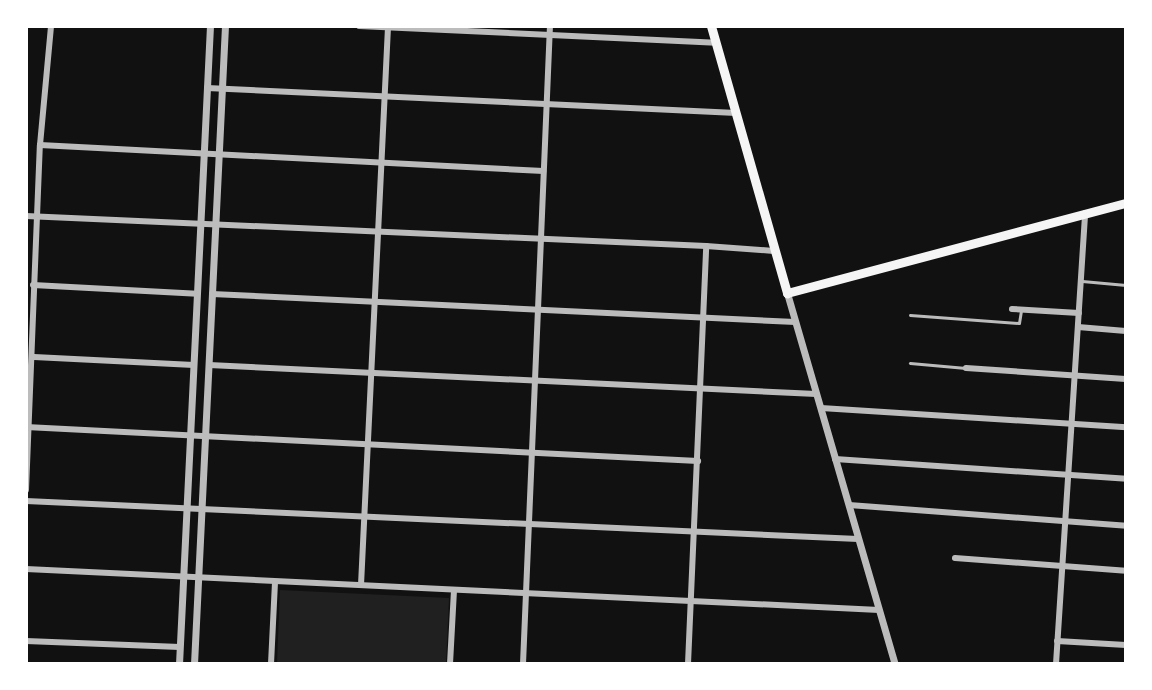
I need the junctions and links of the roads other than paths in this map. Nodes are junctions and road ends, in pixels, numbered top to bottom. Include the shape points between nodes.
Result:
1 (51, 26) edge
2 (210, 26) edge
3 (225, 26) edge
4 (359, 26) edge
5 (550, 26) edge
6 (711, 26) edge
7 (388, 27) edge
8 (550, 35) junction
9 (716, 43) junction
10 (207, 88) junction
11 (222, 88) junction
12 (384, 96) junction
13 (546, 105) junction
14 (736, 113) junction
15 (40, 145) junction
16 (204, 154) junction
17 (219, 154) junction
18 (381, 163) junction
19 (543, 171) junction
20 (1126, 203) edge
21 (1085, 213) junction
22 (26, 216) edge
23 (37, 217) junction
24 (201, 225) junction
25 (215, 225) junction
26 (378, 234) junction
27 (540, 241) junction
28 (706, 246) junction
29 (774, 251) junction
30 (1081, 281) junction
31 (33, 285) junction
32 (1126, 285) edge
33 (787, 293) junction
34 (197, 294) junction
35 (212, 294) junction
36 (375, 302) junction
37 (536, 309) junction
38 (1012, 309) dead end
39 (1021, 310) junction
40 (1079, 313) junction
41 (910, 315) dead end
42 (705, 318) junction
43 (795, 322) junction
44 (1078, 327) junction
45 (1126, 331) edge
46 (34, 357) junction
47 (910, 363) dead end
48 (194, 365) junction
49 (209, 365) junction
50 (966, 368) joint
51 (371, 373) junction
52 (1075, 375) junction
53 (1126, 379) edge
54 (533, 380) junction
55 (703, 388) junction
56 (816, 394) junction
57 (821, 408) junction
58 (1072, 423) junction
59 (28, 427) edge
60 (1126, 427) edge
61 (190, 436) junction
62 (205, 436) junction
63 (368, 444) junction
64 (529, 453) junction
65 (835, 459) junction
66 (698, 461) junction
67 (1068, 475) junction
68 (1126, 479) edge
69 (26, 490) edge
70 (26, 501) edge
71 (849, 505) junction
72 (186, 509) junction
73 (201, 510) junction
74 (364, 516) junction
75 (1065, 521) junction
76 (528, 524) junction
77 (1126, 526) edge
78 (694, 531) junction
79 (858, 539) junction
80 (955, 558) dead end
81 (1062, 566) junction
82 (26, 569) edge
83 (1126, 571) edge
84 (183, 577) junction
85 (198, 578) junction
86 (275, 582) junction
87 (361, 585) junction
88 (454, 590) junction
89 (526, 593) junction
90 (691, 601) junction
91 (879, 610) junction
92 (26, 641) edge
93 (1057, 641) junction
94 (1126, 645) edge
95 (180, 647) junction
96 (179, 664) edge
97 (194, 664) edge
98 (271, 664) edge
99 (450, 664) edge
100 (523, 664) edge
101 (534, 664) edge
102 (688, 664) edge
103 (895, 664) edge
104 (1056, 664) edge

1 - 15 street
2 - 10 street
3 - 11 street
4 - 7 street
5 - 8 street
6 - 9 main road
7 - 8 street
7 - 12 street
8 - 9 street
8 - 13 street
9 - 14 main road
10 - 11 street
10 - 16 street
11 - 12 street
11 - 17 street
12 - 13 street
12 - 18 street
13 - 14 street
13 - 19 street
14 - 29 main road
15 - 16 street
15 - 23 street
16 - 17 street
16 - 24 street
17 - 18 street
17 - 25 street
18 - 19 street
18 - 26 street
19 - 27 street
20 - 21 main road
21 - 30 street
21 - 33 main road
22 - 23 street
23 - 24 street
23 - 31 street
24 - 25 street
24 - 34 street
25 - 26 street
25 - 35 street
26 - 27 street
26 - 36 street
27 - 28 street
27 - 37 street
28 - 29 street
28 - 42 street
29 - 33 main road
30 - 32 lane
30 - 40 street
31 - 34 street
31 - 46 street
33 - 43 street
34 - 48 street
35 - 36 street
35 - 49 street
36 - 37 street
36 - 51 street
37 - 42 street
37 - 54 street
38 - 39 street
39 - 40 street
39 - 41 lane via 1019,323
40 - 44 street
42 - 43 street
42 - 55 street
43 - 56 street
44 - 45 street
44 - 52 street
46 - 48 street
46 - 59 street
47 - 50 lane
48 - 61 street
49 - 51 street
49 - 62 street
50 - 52 street
51 - 54 street
51 - 63 street
52 - 53 street
52 - 58 street
54 - 55 street
54 - 64 street
55 - 56 street
55 - 66 street
56 - 57 street
57 - 58 street
57 - 65 street
58 - 60 street
58 - 67 street
59 - 61 street
59 - 69 street
61 - 62 street
61 - 72 street
62 - 63 street
62 - 73 street
63 - 64 street
63 - 74 street
64 - 66 street
64 - 76 street
65 - 67 street
65 - 71 street
66 - 78 street
67 - 68 street
67 - 75 street
70 - 72 street
71 - 75 street
71 - 79 street
72 - 73 street
72 - 84 street
73 - 74 street
73 - 85 street
74 - 76 street
74 - 87 street
75 - 77 street
75 - 81 street
76 - 78 street
76 - 89 street
78 - 79 street
78 - 90 street
79 - 91 street
80 - 81 street
81 - 83 street
81 - 93 street
82 - 84 street
84 - 85 street
84 - 95 street
85 - 86 street
85 - 97 street
86 - 87 street
86 - 98 street
87 - 88 street
88 - 89 street
88 - 99 street
89 - 90 street
89 - 100 street
90 - 91 street
90 - 102 street
91 - 103 street
92 - 95 street
93 - 94 street
93 - 104 street
95 - 96 street
100 - 101 street

